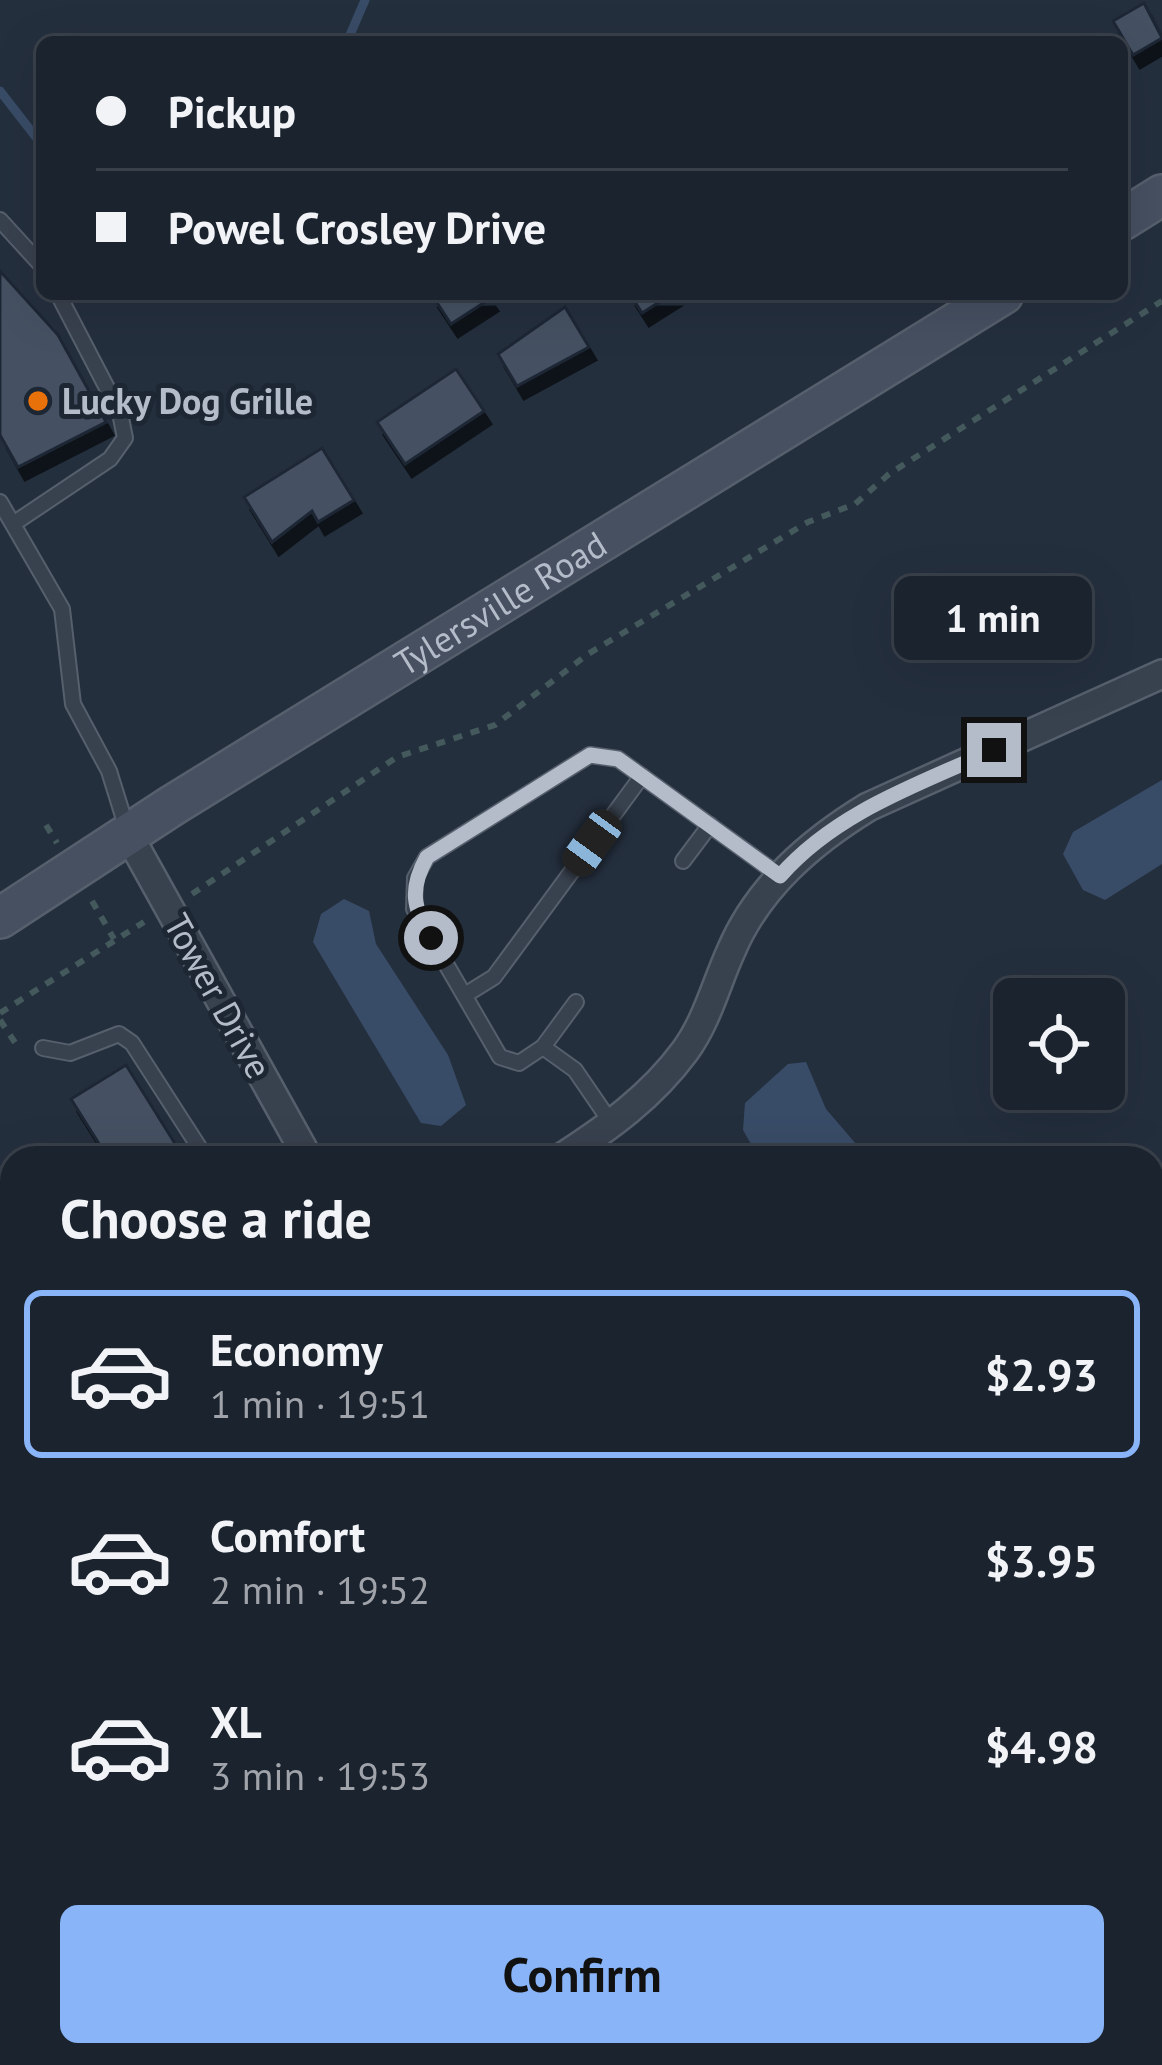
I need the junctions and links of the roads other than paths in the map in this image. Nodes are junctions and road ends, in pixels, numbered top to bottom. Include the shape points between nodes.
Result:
1 (1162, 195) edge
2 (1128, 216) edge
3 (0, 220) edge
4 (36, 259) edge
5 (61, 300) edge
6 (993, 300) edge
7 (0, 502) edge
8 (13, 524) junction
9 (1162, 674) edge
10 (642, 776) junction
11 (710, 825) junction
12 (128, 834) junction
13 (683, 861) dead end
14 (780, 876) junction
15 (0, 917) edge
16 (465, 995) junction
17 (576, 1002) dead end
18 (543, 1047) junction
19 (43, 1048) dead end
20 (612, 1124) junction
21 (198, 1146) edge
22 (301, 1146) edge
23 (579, 1146) edge

1 - 2 main road
3 - 4 lane
5 - 8 lane via 125,438 110,459
6 - 12 main road, Tylersville Road
7 - 8 lane
8 - 12 lane via 62,609 74,704 109,771
9 - 14 street via 868,807 825,833
10 - 11 lane
10 - 16 lane via 494,977
10 - 16 lane via 618,759 590,755 427,857 415,878 414,909
11 - 13 lane
11 - 14 lane
12 - 15 main road, Tylersville Road
12 - 22 street, Tower Drive
14 - 20 street via 733,946 688,1047
16 - 18 lane via 500,1057 519,1063
17 - 18 lane
18 - 20 lane via 575,1070
19 - 21 lane via 70,1053 119,1034
20 - 23 street

